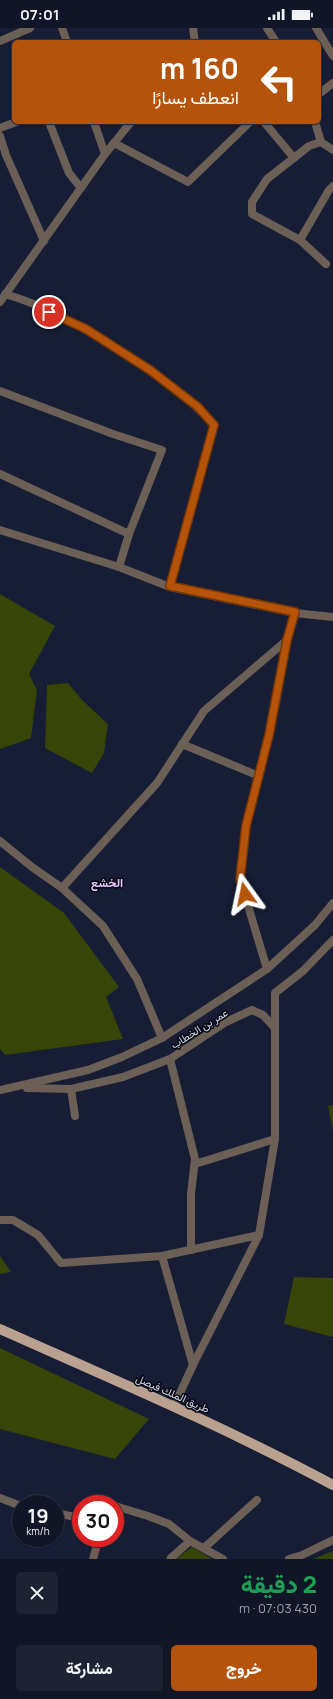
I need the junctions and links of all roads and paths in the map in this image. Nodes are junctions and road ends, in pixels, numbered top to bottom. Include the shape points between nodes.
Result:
1 (30, 28) edge
2 (62, 28) edge
3 (193, 28) edge
4 (267, 28) edge
5 (316, 28) edge
6 (0, 40) edge
7 (66, 40) edge
8 (195, 40) edge
9 (275, 40) edge
10 (333, 56) edge
11 (333, 83) edge
12 (321, 92) edge
13 (12, 124) edge
14 (50, 124) edge
15 (95, 124) edge
16 (128, 124) edge
17 (248, 124) edge
18 (266, 124) edge
19 (316, 124) edge
20 (0, 128) edge
21 (0, 136) edge
22 (322, 142) junction
23 (114, 143) junction
24 (333, 150) edge
25 (105, 154) junction
26 (3, 156) edge
27 (294, 158) junction
28 (333, 186) edge
29 (81, 188) junction
30 (300, 240) junction
31 (44, 241) junction
32 (326, 264) dead end
33 (5, 294) junction
34 (0, 302) edge
35 (0, 391) edge
36 (0, 474) edge
37 (0, 530) edge
38 (129, 534) junction
39 (119, 567) junction
40 (170, 586) junction
41 (295, 612) junction
42 (333, 617) edge
43 (287, 640) junction
44 (182, 744) junction
45 (258, 776) junction
46 (0, 841) edge
47 (62, 888) junction
48 (333, 903) edge
49 (333, 940) edge
50 (267, 969) junction
51 (275, 1028) junction
52 (162, 1038) junction
53 (170, 1059) junction
54 (17, 1087) junction
55 (71, 1089) junction
56 (0, 1090) edge
57 (75, 1116) dead end
58 (275, 1139) junction
59 (195, 1164) junction
60 (0, 1220) edge
61 (260, 1235) junction
62 (191, 1250) junction
63 (162, 1256) junction
64 (0, 1330) edge
65 (192, 1365) junction
66 (174, 1406) junction
67 (333, 1485) edge
68 (0, 1498) edge
69 (257, 1500) dead end
70 (12, 1503) edge
71 (124, 1509) edge
72 (333, 1540) edge
73 (190, 1541) junction
74 (96, 1547) edge
75 (204, 1548) junction
76 (171, 1558) edge
77 (93, 1559) edge
78 (223, 1559) edge
79 (289, 1559) edge

1 - 6 street
2 - 7 street
3 - 8 street
4 - 9 street
5 - 10 street
11 - 12 street
13 - 20 street
14 - 29 street via 69,173
15 - 25 street
16 - 23 street
17 - 23 street via 188,182
18 - 27 street
19 - 22 street
21 - 26 street
22 - 24 street
22 - 27 street via 309,146
23 - 25 street
25 - 29 street
26 - 31 street
27 - 30 street via 267,179 252,202 252,214
28 - 30 street
29 - 31 street
30 - 32 street
31 - 33 street
33 - 34 street
33 - 40 street via 30,301 86,329 150,370 198,407 214,425
35 - 38 street via 162,450
36 - 38 street
37 - 39 street
38 - 39 street
39 - 40 street
40 - 41 street
41 - 42 street
41 - 43 street
43 - 44 street via 204,711
43 - 45 street via 269,735
44 - 45 street
44 - 47 street via 157,783
45 - 50 street via 246,826 240,879
46 - 47 street
47 - 52 street via 103,926 137,980
48 - 50 street, عمر بن الخطاب via 315,925
49 - 51 street via 303,971 276,992
50 - 52 street, عمر بن الخطاب
51 - 53 street, عمر بن الخطاب via 263,1015 252,1010 226,1022
51 - 58 street
52 - 54 street, عمر بن الخطاب via 88,1070
53 - 55 street, عمر بن الخطاب via 123,1077
53 - 59 street
54 - 55 street, عمر بن الخطاب
54 - 56 street, عمر بن الخطاب
55 - 57 street
58 - 59 street
58 - 61 street
59 - 62 street via 191,1194
60 - 63 street via 13,1220 38,1235 61,1263
61 - 62 street
61 - 65 street
62 - 63 street
63 - 65 street
64 - 66 main road, طريق الملك فيصل
65 - 66 street
66 - 67 main road, طريق الملك فيصل via 274,1453
68 - 70 street
69 - 75 street
71 - 73 street via 169,1524
72 - 79 street
73 - 75 street
73 - 76 street
74 - 77 street
75 - 78 street

